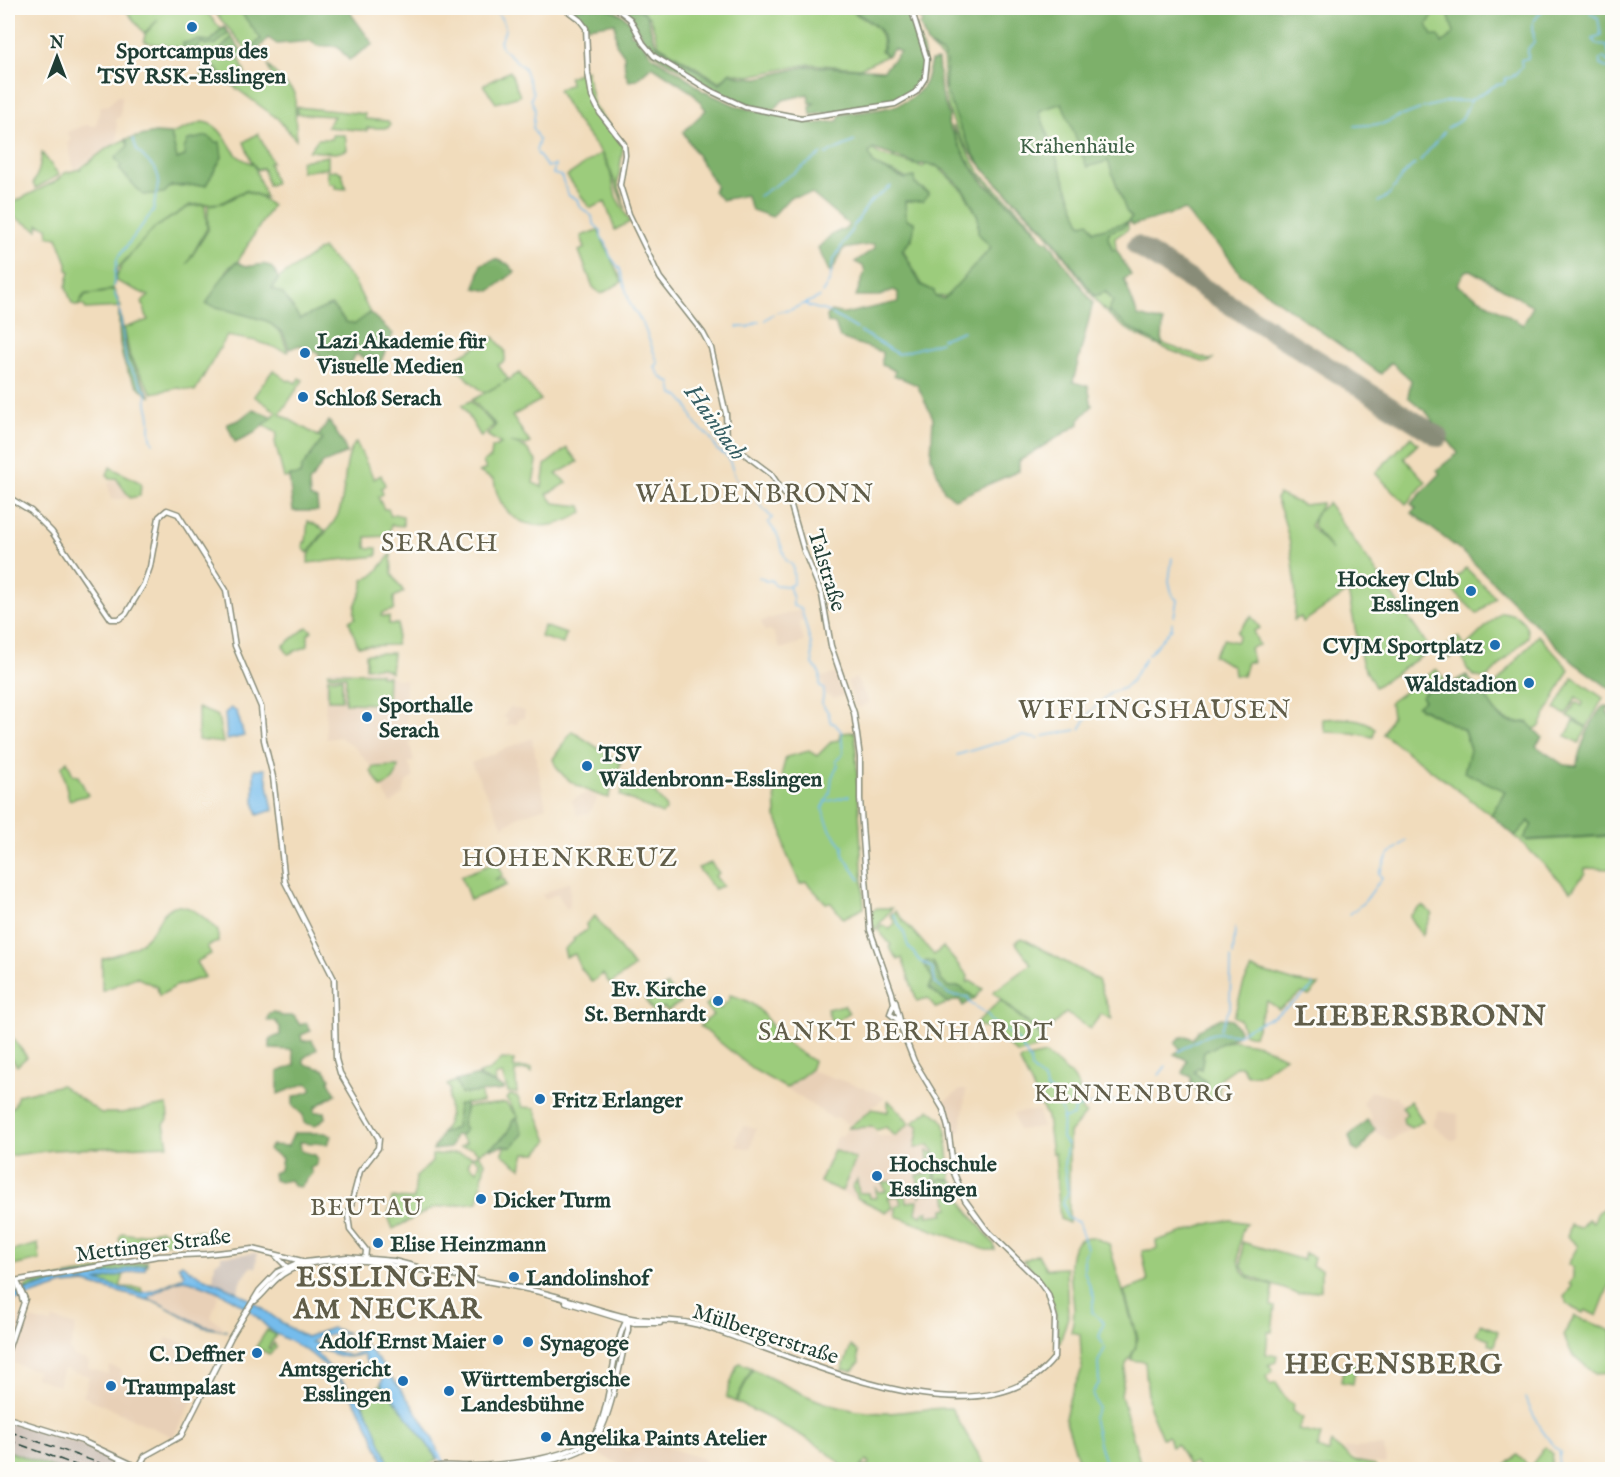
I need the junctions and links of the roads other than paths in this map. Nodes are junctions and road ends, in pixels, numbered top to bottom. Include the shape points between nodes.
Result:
1 (564, 8) edge
2 (616, 8) edge
3 (911, 8) edge
4 (8, 496) edge
5 (892, 993) junction
6 (896, 1012) junction
7 (363, 1247) junction
8 (268, 1251) junction
9 (283, 1256) junction
10 (277, 1257) junction
11 (357, 1257) junction
12 (365, 1259) junction
13 (306, 1262) junction
14 (288, 1268) junction
15 (277, 1272) junction
16 (28, 1278) junction
17 (17, 1281) junction
18 (8, 1282) edge
19 (20, 1289) junction
20 (534, 1291) junction
21 (254, 1302) junction
22 (612, 1317) junction
23 (628, 1320) junction
24 (667, 1322) junction
25 (636, 1323) junction
26 (626, 1331) junction
27 (8, 1350) edge
28 (1054, 1358) joint
29 (8, 1418) edge
30 (603, 1421) junction
31 (587, 1442) junction
32 (579, 1447) junction
33 (586, 1448) junction
34 (139, 1467) junction
35 (446, 1467) edge
36 (425, 1469) edge
37 (144, 1470) edge
38 (485, 1470) edge

1 - 5 main road, Talstraße via 586,28 593,100 624,146 620,183 623,200 660,278 711,348 726,414 728,442 771,474 789,500 822,595 829,639 857,733 870,931
2 - 3 main road via 630,19 654,56 711,92 745,107 803,118 893,105 916,92 925,78 927,61
4 - 7 main road via 52,532 108,617 118,619 126,614 144,584 158,519 167,510 178,514 225,590 235,646 261,707 285,882 334,981 340,1075 379,1137 378,1147 360,1170 348,1216 350,1230
5 - 6 main road, Talstraße
5 - 6 main road via 891,1008
6 - 28 main road, Talstraße via 916,1065 944,1112 953,1170 962,1195 986,1229 1048,1294 1055,1318
7 - 11 main road
7 - 12 main road
8 - 9 main road, Mettinger Straße
8 - 10 main road
8 - 16 main road, Mettinger Straße via 158,1256
9 - 13 main road, Mettinger Straße
9 - 14 main road
10 - 14 main road
10 - 15 main road
11 - 12 main road
11 - 13 main road
12 - 14 main road
12 - 20 main road
13 - 14 main road
14 - 15 main road
14 - 21 main road
15 - 21 main road
16 - 17 main road, Mettinger Straße
16 - 19 main road
17 - 18 main road, Mettinger Straße
17 - 19 main road
19 - 27 main road via 23,1300
20 - 22 main road
20 - 23 main road
21 - 34 main road via 230,1338 181,1436 147,1455
22 - 23 main road
22 - 26 main road
23 - 24 main road, Mülbergerstraße
23 - 25 main road, Mülbergerstraße
23 - 26 main road
24 - 25 main road, Mülbergerstraße
24 - 28 main road, Mülbergerstraße via 695,1324 855,1378 916,1392 982,1396 1016,1386
25 - 26 main road
26 - 30 main road
29 - 34 main road via 82,1441
30 - 31 main road
30 - 33 main road via 596,1439
31 - 32 main road
31 - 33 main road
32 - 33 main road
32 - 35 main road via 515,1462
33 - 38 main road via 560,1457
34 - 37 main road
35 - 36 main road

